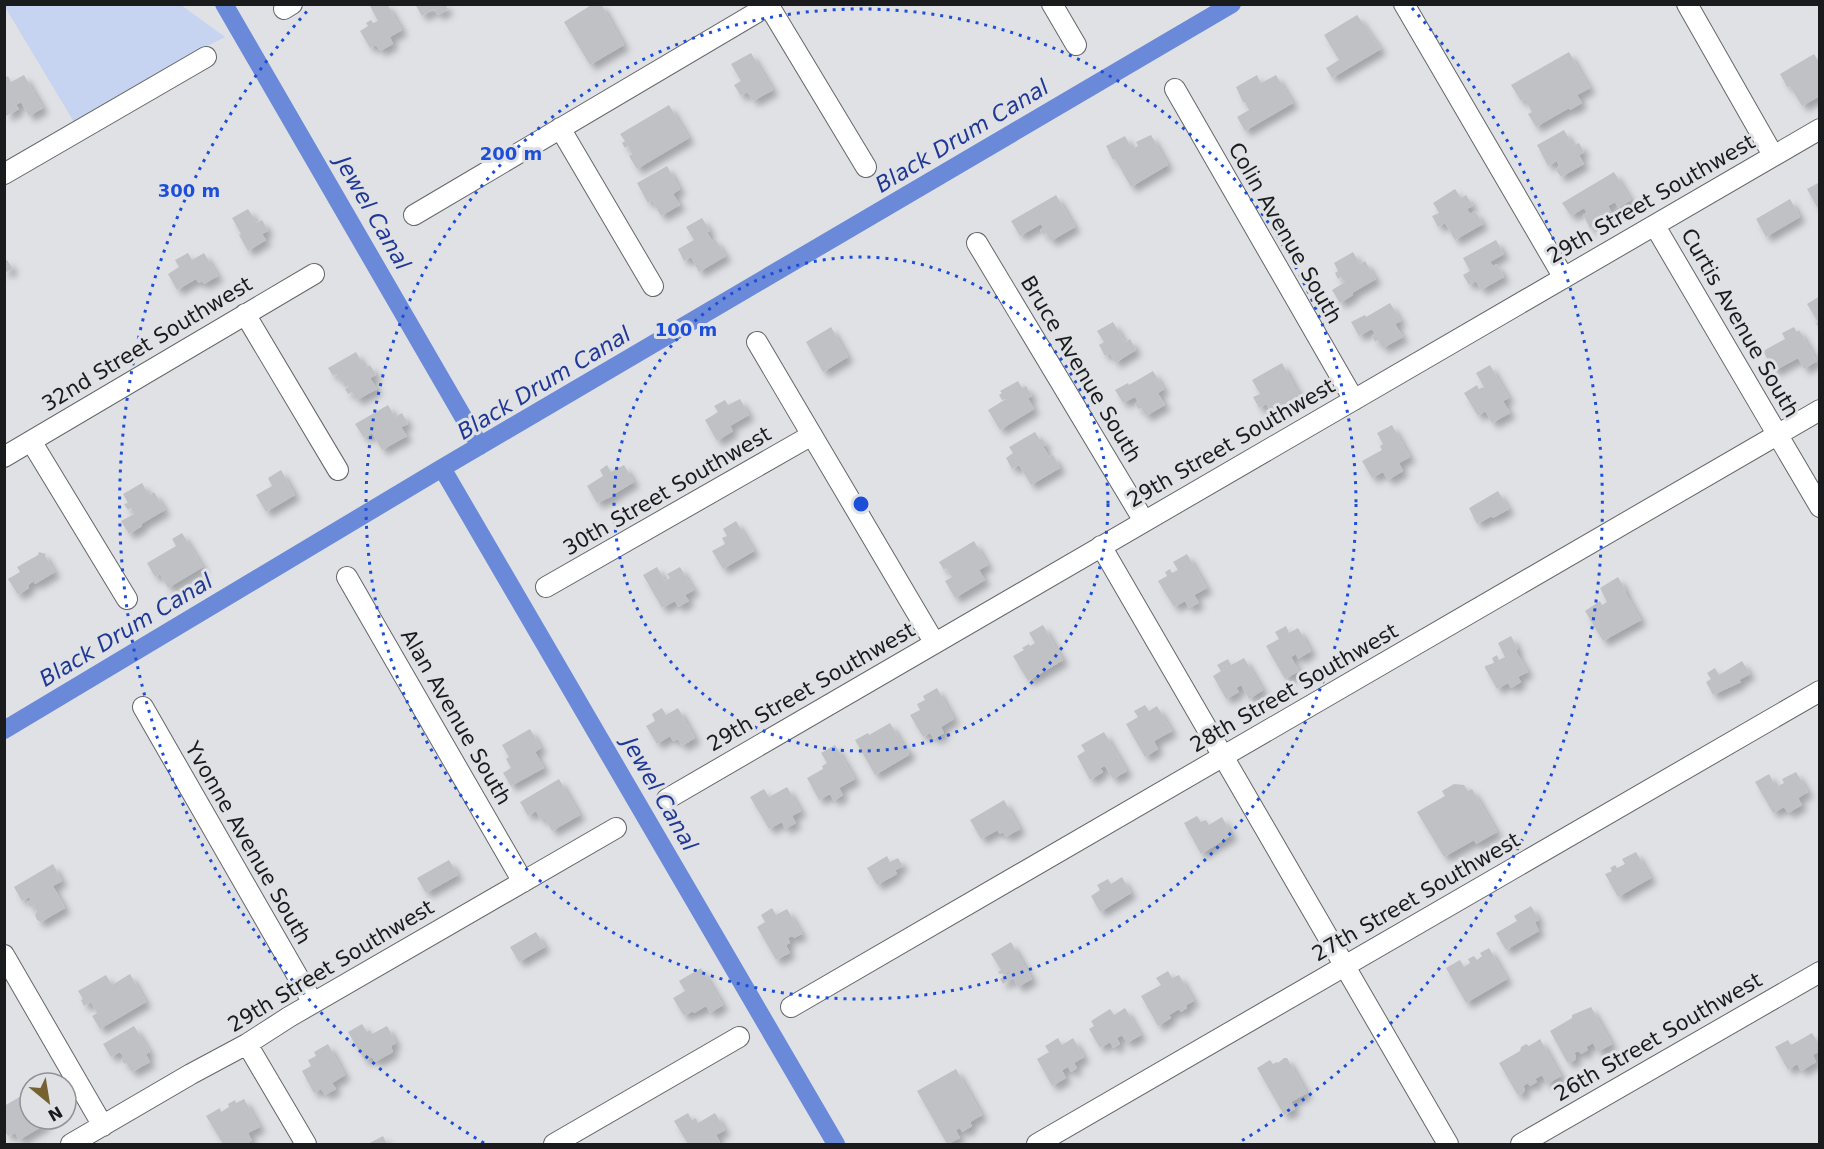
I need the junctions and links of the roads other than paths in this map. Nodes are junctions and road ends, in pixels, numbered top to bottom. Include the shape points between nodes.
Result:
1 (1052, 4) edge
2 (1404, 4) edge
3 (1687, 4) edge
4 (770, 5) edge
5 (1076, 45) dead end
6 (206, 57) dead end
7 (1175, 89) dead end
8 (560, 128) junction
9 (1820, 129) edge
10 (1773, 155) junction
11 (866, 167) dead end
12 (4, 174) edge
13 (414, 215) dead end
14 (1655, 226) junction
15 (977, 243) dead end
16 (314, 274) dead end
17 (1564, 278) junction
18 (653, 286) dead end
19 (245, 314) junction
20 (757, 342) dead end
21 (1354, 400) junction
22 (1820, 410) edge
23 (1778, 434) junction
24 (812, 435) junction
25 (31, 441) junction
26 (4, 457) edge
27 (338, 470) dead end
28 (1820, 507) edge
29 (1144, 521) junction
30 (1101, 546) junction
31 (347, 577) dead end
32 (546, 587) dead end
33 (127, 599) dead end
34 (934, 642) junction
35 (1820, 691) edge
36 (143, 706) dead end
37 (1223, 757) junction
38 (667, 799) dead end
39 (616, 828) dead end
40 (523, 882) junction
41 (4, 955) edge
42 (1345, 966) junction
43 (1820, 972) edge
44 (313, 1003) junction
45 (792, 1007) dead end
46 (739, 1037) dead end
47 (247, 1044) junction
48 (103, 1126) junction
49 (71, 1144) edge
50 (306, 1144) edge
51 (554, 1144) edge
52 (1037, 1144) edge
53 (1448, 1144) edge
54 (1521, 1144) edge

1 - 5 street
2 - 17 street
3 - 10 street
4 - 8 street
4 - 11 street
6 - 12 street
7 - 21 street, Colin Avenue South
8 - 13 street
8 - 18 street
9 - 10 street, 29th Street Southwest
10 - 14 street, 29th Street Southwest
14 - 17 street, 29th Street Southwest
14 - 23 street, Curtis Avenue South
15 - 29 street, Bruce Avenue South
16 - 19 street, 32nd Street Southwest
17 - 21 street, 29th Street Southwest
19 - 25 street, 32nd Street Southwest
19 - 27 street
20 - 24 street
21 - 29 street, 29th Street Southwest
22 - 23 street, 28th Street Southwest
23 - 28 street, Curtis Avenue South
23 - 37 street, 28th Street Southwest
24 - 32 street, 30th Street Southwest
24 - 34 street
25 - 26 street, 32nd Street Southwest
25 - 33 street
29 - 30 street, 29th Street Southwest
30 - 34 street, 29th Street Southwest
30 - 37 street
31 - 40 street, Alan Avenue South
34 - 38 street, 29th Street Southwest
35 - 42 street, 27th Street Southwest
36 - 44 street, Yvonne Avenue South
37 - 42 street
37 - 45 street, 28th Street Southwest
39 - 40 street, 29th Street Southwest
40 - 44 street, 29th Street Southwest
41 - 48 street
42 - 52 street, 27th Street Southwest
42 - 53 street
43 - 54 street, 26th Street Southwest
44 - 47 street, 29th Street Southwest
46 - 51 street
47 - 48 street, 29th Street Southwest
47 - 50 street
48 - 49 street, 29th Street Southwest

